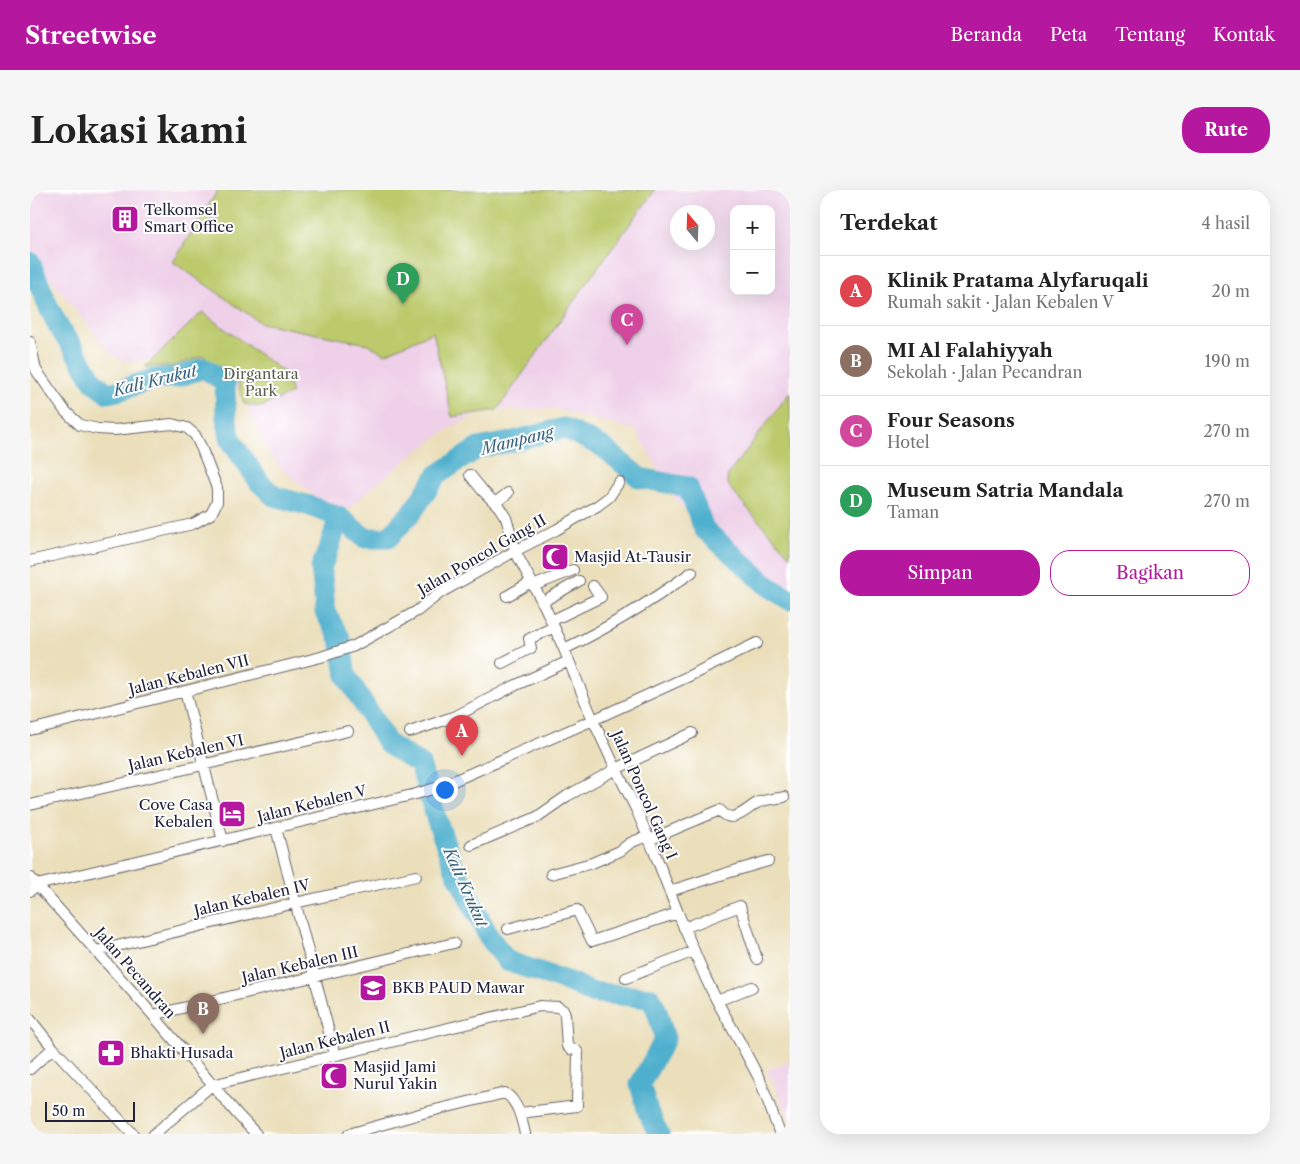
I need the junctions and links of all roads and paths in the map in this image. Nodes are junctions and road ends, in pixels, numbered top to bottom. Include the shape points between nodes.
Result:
1 (30, 342) edge
2 (33, 370) edge
3 (470, 475) dead end
4 (619, 482) dead end
5 (508, 493) dead end
6 (495, 503) junction
7 (515, 551) junction
8 (30, 561) edge
9 (573, 570) dead end
10 (692, 572) dead end
11 (579, 581) dead end
12 (532, 584) junction
13 (593, 586) dead end
14 (507, 596) dead end
15 (542, 602) junction
16 (553, 624) junction
17 (757, 643) dead end
18 (354, 646) joint
19 (564, 649) junction
20 (569, 661) junction
21 (502, 663) dead end
22 (185, 691) junction
23 (593, 720) junction
24 (30, 730) edge
25 (348, 731) dead end
26 (410, 732) dead end
27 (692, 733) dead end
28 (204, 765) junction
29 (616, 769) junction
30 (784, 797) dead end
31 (30, 805) edge
32 (276, 828) junction
33 (648, 838) junction
34 (223, 841) junction
35 (471, 845) dead end
36 (768, 861) dead end
37 (551, 874) dead end
38 (416, 876) dead end
39 (30, 877) edge
40 (34, 888) edge
41 (670, 891) junction
42 (295, 903) junction
43 (678, 913) junction
44 (684, 928) junction
45 (508, 930) dead end
46 (454, 943) dead end
47 (96, 951) junction
48 (694, 952) junction
49 (757, 959) dead end
50 (314, 977) junction
51 (626, 978) dead end
52 (752, 987) dead end
53 (717, 1001) junction
54 (153, 1015) junction
55 (30, 1019) edge
56 (54, 1048) junction
57 (334, 1055) junction
58 (30, 1068) edge
59 (212, 1085) junction
60 (520, 1113) junction
61 (133, 1134) edge
62 (154, 1134) edge
63 (256, 1134) edge
64 (349, 1134) edge
65 (525, 1134) edge
66 (780, 1134) edge

1 - 2 street
2 - 8 street via 80,425 114,430 172,424 187,428 201,447 217,488 217,502 211,514 194,524
3 - 6 street, Jalan Poncol Gang I
4 - 7 street, Jalan Poncol Gang II via 609,497 597,506
5 - 6 street
6 - 7 street, Jalan Poncol Gang I via 506,518
7 - 12 street, Jalan Poncol Gang I
7 - 18 street, Jalan Poncol Gang II
9 - 12 street
10 - 19 street via 618,621
11 - 15 street
12 - 14 street
12 - 15 street, Jalan Poncol Gang I
13 - 16 street via 601,597
15 - 16 street, Jalan Poncol Gang I
16 - 19 street, Jalan Poncol Gang I
16 - 21 street via 530,639 532,648
17 - 23 street, Jalan Kebalen V
18 - 22 street, Jalan Kebalen VII
19 - 20 street, Jalan Poncol Gang I
20 - 23 street, Jalan Poncol Gang I
20 - 26 street via 456,716
22 - 24 street, Jalan Kebalen VII
22 - 28 street
23 - 29 street, Jalan Poncol Gang I
23 - 32 street, Jalan Kebalen V via 442,786
25 - 28 street, Jalan Kebalen VI
27 - 29 street
28 - 31 street, Jalan Kebalen VI
28 - 34 street
29 - 33 street, Jalan Poncol Gang I
29 - 35 street via 537,817
30 - 33 street via 759,802 734,818 727,817 720,810
32 - 34 street, Jalan Kebalen V
32 - 42 street
33 - 37 street via 630,843 592,863
33 - 41 street, Jalan Poncol Gang I
34 - 40 street, Jalan Kebalen V
36 - 41 street
38 - 42 street, Jalan Kebalen IV
39 - 40 street, Jalan Pecandran
40 - 47 street, Jalan Pecandran
41 - 43 street, Jalan Poncol Gang I
42 - 47 street, Jalan Kebalen IV
42 - 50 street
43 - 44 street, Jalan Poncol Gang I
43 - 45 street via 592,941 577,910
44 - 48 street, Jalan Poncol Gang I
44 - 49 street via 740,906
46 - 50 street, Jalan Kebalen III
47 - 54 street, Jalan Pecandran
48 - 51 street
48 - 53 street, Jalan Poncol Gang I
50 - 54 street, Jalan Kebalen III
50 - 57 street
52 - 53 street
53 - 66 street, Jalan Poncol Gang I via 760,1080
54 - 59 street, Jalan Pecandran
55 - 56 street
56 - 58 street
56 - 61 street
57 - 59 street, Jalan Kebalen II
57 - 60 street, Jalan Kebalen II via 540,1006 558,1007 564,1011 566,1019 567,1046 578,1053 576,1106
59 - 62 street, Jalan Kebalen II
59 - 63 street, Jalan Pecandran
60 - 64 street via 505,1093
60 - 65 street

